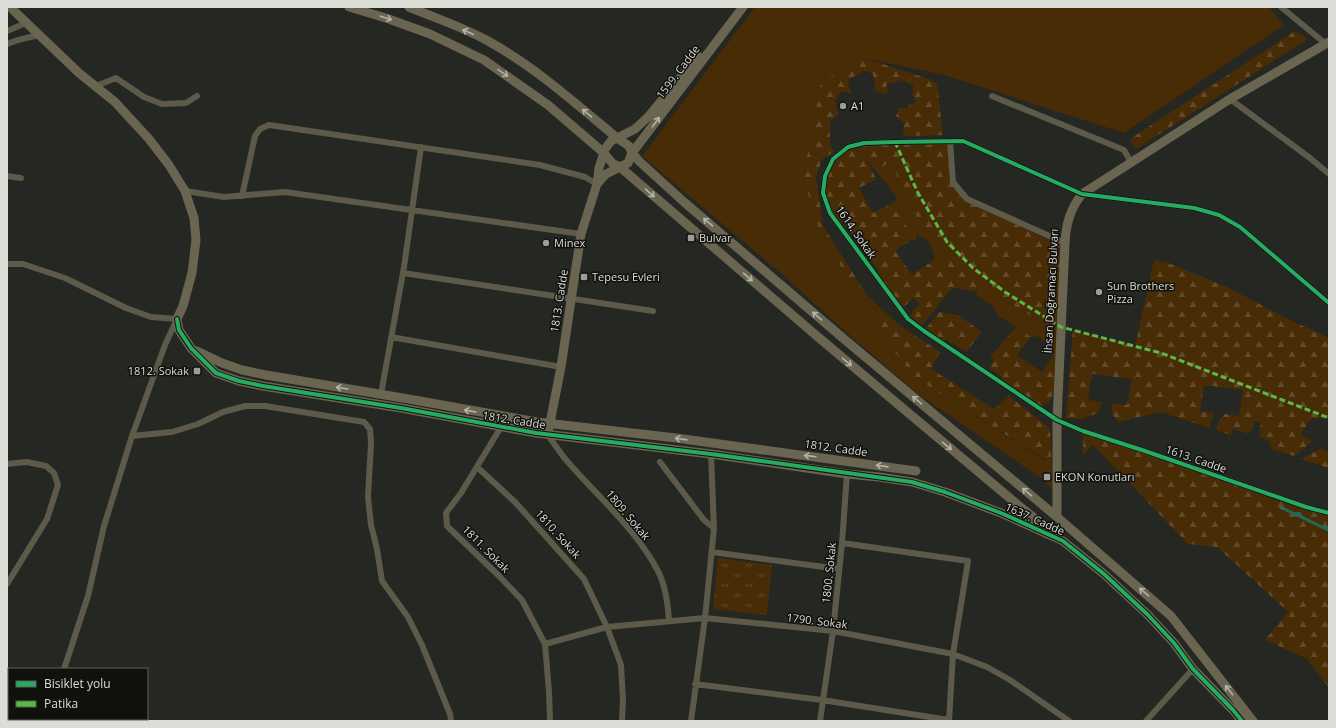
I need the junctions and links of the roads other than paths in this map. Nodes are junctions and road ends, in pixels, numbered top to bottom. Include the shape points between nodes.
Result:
1 (10, 7) edge
2 (349, 7) edge
3 (410, 7) edge
4 (738, 7) edge
5 (743, 7) edge
6 (1281, 7) edge
7 (26, 23) junction
8 (7, 31) edge
9 (39, 35) junction
10 (1327, 43) edge
11 (7, 44) edge
12 (96, 86) junction
13 (197, 96) dead end
14 (992, 96) dead end
15 (1230, 100) junction
16 (616, 138) junction
17 (950, 141) junction
18 (421, 147) junction
19 (604, 153) junction
20 (632, 153) junction
21 (1131, 162) junction
22 (620, 167) junction
23 (1329, 174) edge
24 (7, 176) edge
25 (21, 178) dead end
26 (597, 184) junction
27 (186, 191) junction
28 (1082, 194) junction
29 (242, 196) junction
30 (411, 209) junction
31 (581, 234) junction
32 (1065, 243) junction
33 (7, 264) edge
34 (403, 274) junction
35 (571, 299) junction
36 (1329, 303) edge
37 (653, 310) dead end
38 (177, 319) junction
39 (391, 337) junction
40 (191, 348) junction
41 (561, 367) junction
42 (381, 394) junction
43 (1057, 420) junction
44 (550, 423) junction
45 (501, 427) junction
46 (547, 434) junction
47 (132, 436) junction
48 (710, 454) junction
49 (849, 461) junction
50 (660, 462) dead end
51 (7, 464) edge
52 (477, 467) junction
53 (916, 471) dead end
54 (847, 474) junction
55 (1329, 513) edge
56 (1057, 516) junction
57 (714, 528) junction
58 (1063, 541) junction
59 (842, 542) junction
60 (712, 552) junction
61 (839, 569) junction
62 (7, 584) edge
63 (705, 618) junction
64 (669, 621) junction
65 (607, 627) junction
66 (832, 632) junction
67 (545, 644) junction
68 (953, 654) junction
69 (64, 668) edge
70 (1193, 669) junction
71 (695, 684) junction
72 (822, 700) junction
73 (949, 720) edge
74 (451, 721) edge
75 (550, 721) edge
76 (622, 721) edge
77 (691, 721) edge
78 (820, 721) edge
79 (1069, 721) edge
80 (1146, 721) edge
81 (1242, 721) edge
82 (1253, 721) edge

1 - 7 street
2 -> 19 street via 430,34 484,60 548,105
16 -> 3 street via 542,76 487,40
4 - 16 street, 1599. Cadde via 648,117 635,128
20 -> 5 street, 1599. Cadde
6 - 10 street
7 - 8 street
7 - 9 street
9 - 11 street
9 - 12 street
10 - 15 street, İhsan Doğramacı Bulvarı
12 - 13 street via 116,78 144,97 162,104 186,103
12 - 27 street via 115,102 149,139
14 - 21 street via 1124,150
15 - 21 street, İhsan Doğramacı Bulvarı
15 - 23 street
16 - 19 street via 607,145
16 - 20 street via 629,146
17 - 28 street, 1614. Sokak via 964,142
17 - 32 street via 953,182 967,199
17 - 43 street, 1614. Sokak via 864,143 848,147 833,158 825,176 823,193 830,213 908,319
18 - 26 street via 556,168 585,177
18 - 29 street via 266,126 255,136
18 - 30 street
19 - 22 street via 613,164
19 - 26 street, 1813. Cadde
20 - 22 street via 628,163
56 -> 20 street, 1637. Cadde via 844,339 684,202
21 - 28 street, İhsan Doğramacı Bulvarı
22 - 26 street via 606,174
22 -> 58 street via 818,337
24 - 25 street
26 - 31 street, 1813. Cadde
27 - 29 street via 224,197
27 - 38 street via 194,218 196,240 192,273
28 - 32 street, İhsan Doğramacı Bulvarı via 1069,214
28 - 36 street, 1614. Sokak via 1194,208 1219,215 1240,227
29 - 30 street via 285,192
30 - 31 street
30 - 34 street
31 - 35 street, 1813. Cadde
32 - 43 street, İhsan Doğramacı Bulvarı
33 - 38 street via 23,264 65,278 126,308 151,317
34 - 35 street
34 - 39 street
35 - 37 street
35 - 41 street, 1813. Cadde
38 - 40 street via 179,330
38 - 47 street
39 - 41 street
39 - 42 street
42 -> 40 street, 1812. Cadde via 242,370
40 - 45 street, 1812. Cadde via 216,373 239,380
41 - 44 street, 1813. Cadde
44 -> 42 street, 1812. Cadde
43 - 55 street, 1613. Cadde
43 - 56 street, İhsan Doğramacı Bulvarı
44 - 46 street, 1813. Cadde
49 -> 44 street, 1812. Cadde
45 - 46 street, 1812. Cadde
45 - 52 street, 1811. Sokak
46 - 48 street, 1812. Cadde
46 - 64 street, 1809. Sokak via 565,460 623,522 648,554 659,572 667,597
47 - 69 street via 104,526 88,596
47 - 74 street via 172,432 198,424 222,412 245,406 265,406 364,422 370,429 368,497 382,582 412,624
48 - 54 street, 1812. Cadde
48 - 57 street
53 -> 49 street, 1812. Cadde
49 - 54 street
50 - 57 street via 704,520
51 - 62 street via 27,462 46,466 54,473 58,485 47,519
52 - 65 street, 1810. Sokak via 515,502 584,579
52 - 67 street, 1811. Sokak via 446,513 447,526 522,600
54 - 58 street, 1637. Cadde via 912,482 938,490 1001,513
54 - 59 street, 1800. Sokak
82 -> 56 street, 1637. Cadde via 1171,616
57 - 60 street
58 - 70 street, 1637. Cadde via 1104,574 1148,615 1174,643
59 - 61 street, 1800. Sokak
59 - 68 street via 968,562
60 - 61 street
60 - 63 street
61 - 66 street, 1800. Sokak
63 - 64 street, 1790. Sokak
63 - 66 street, 1790. Sokak
63 - 71 street
64 - 65 street, 1790. Sokak
65 - 67 street, 1790. Sokak
65 - 76 street, 1810. Sokak via 621,665
66 - 68 street, 1790. Sokak
66 - 72 street, 1800. Sokak
67 - 75 street
68 - 73 street
68 - 79 street, 1790. Sokak via 987,667 1010,680
70 - 80 street
70 - 81 street, 1637. Cadde
71 - 72 street
71 - 77 street
72 - 73 street
72 - 78 street, 1800. Sokak

